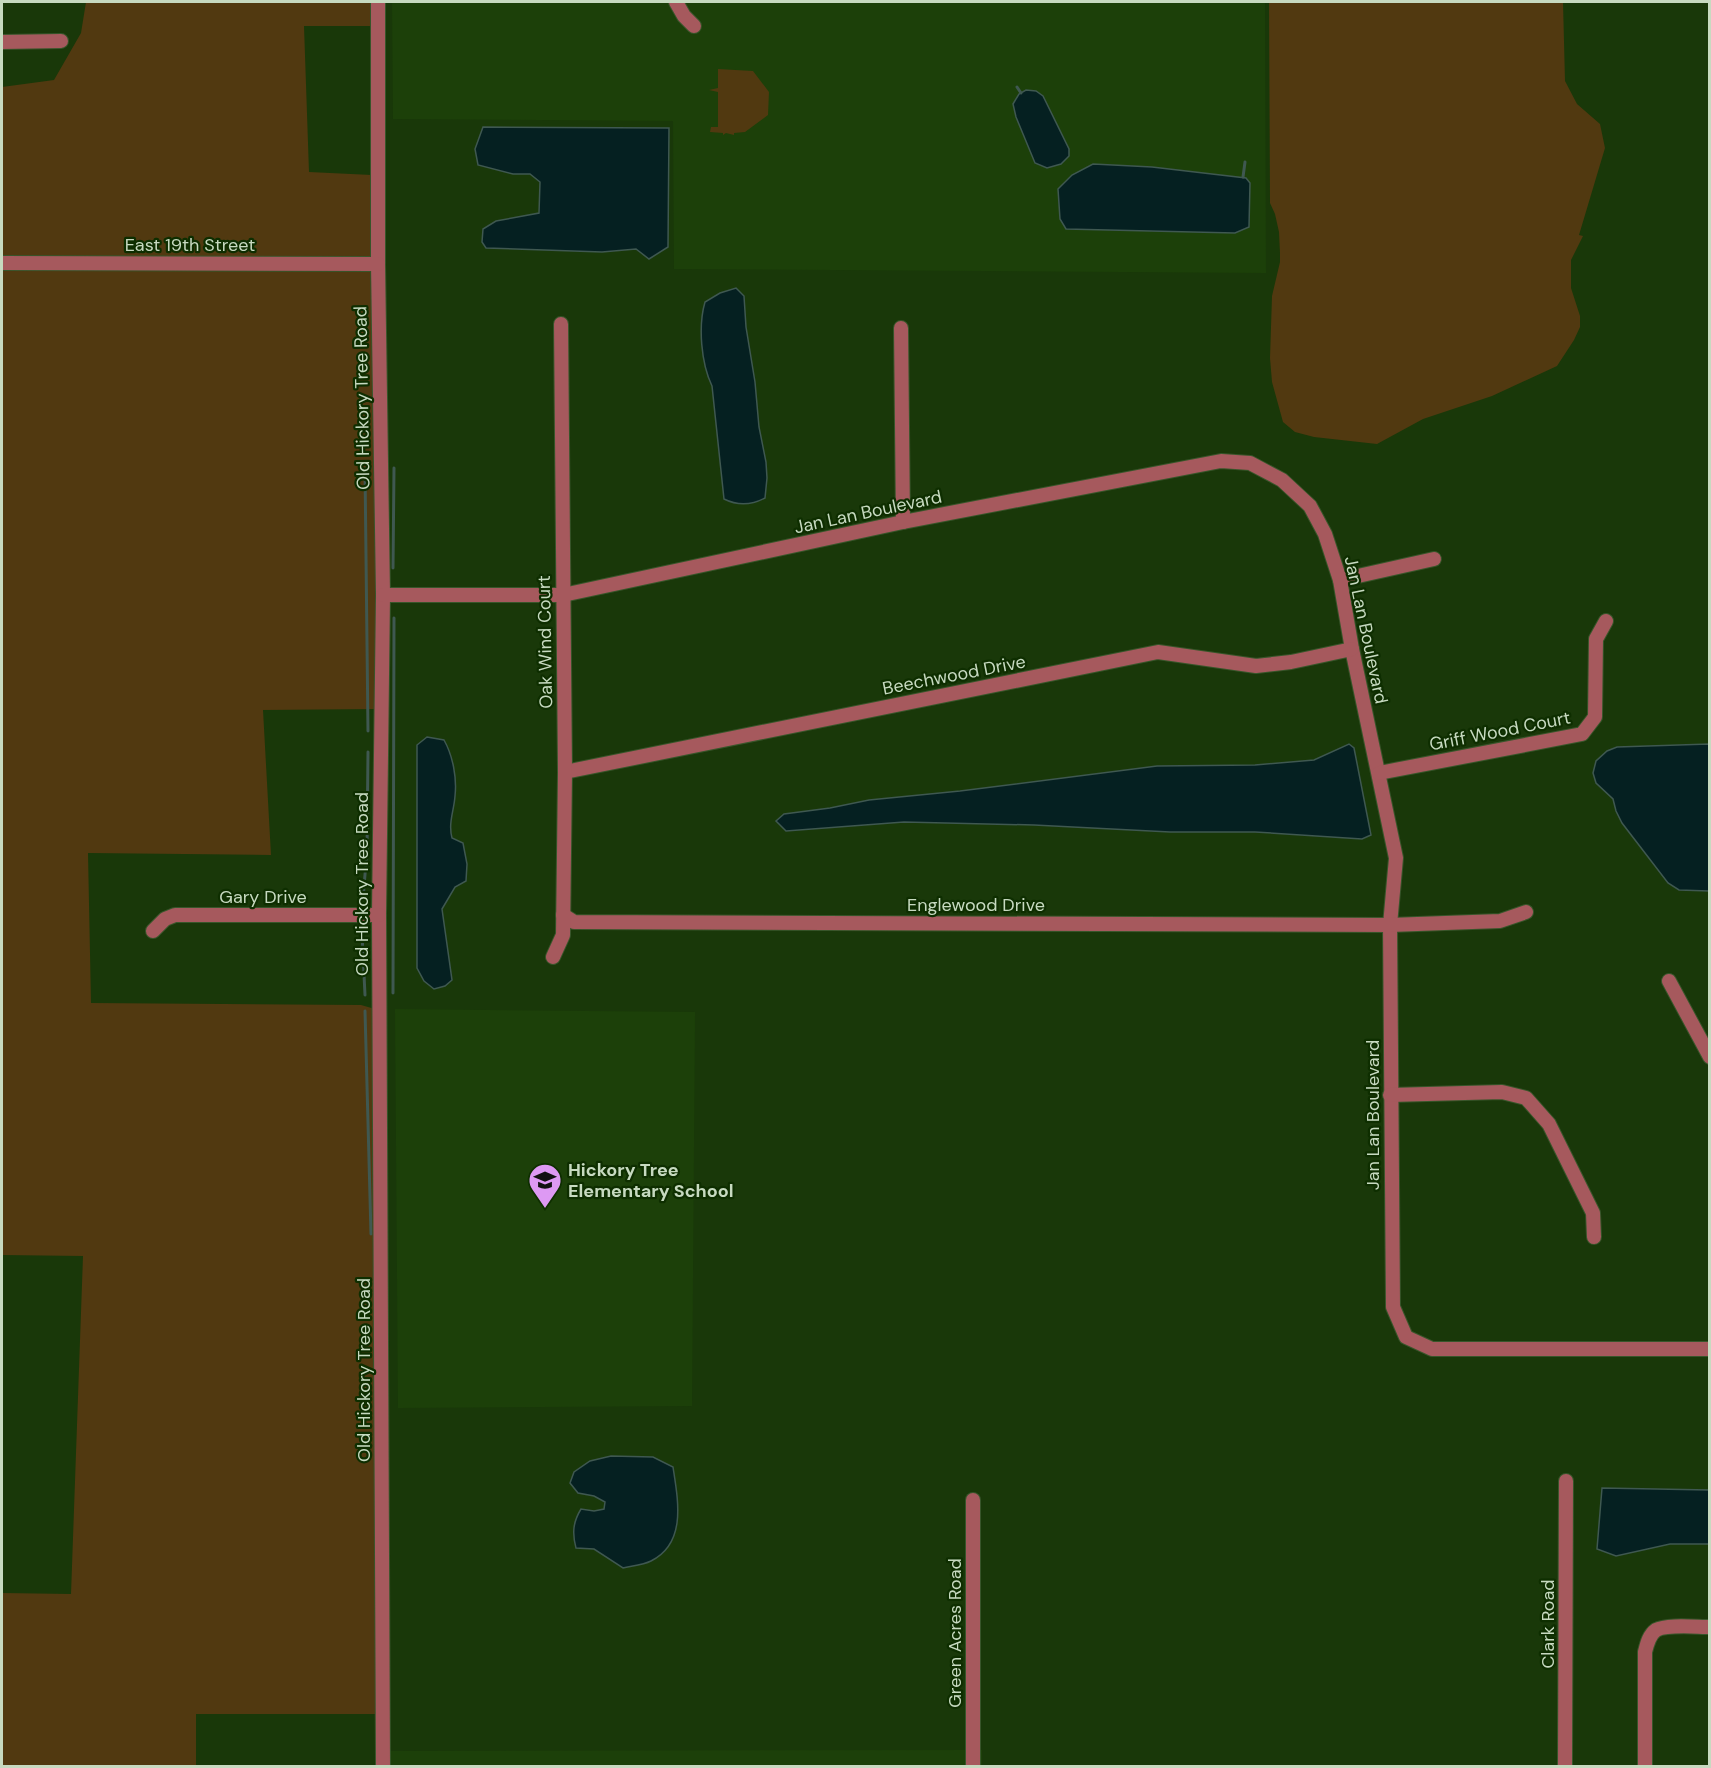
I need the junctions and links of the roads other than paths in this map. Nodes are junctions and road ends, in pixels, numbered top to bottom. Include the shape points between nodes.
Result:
1 (378, 2) edge
2 (676, 2) edge
3 (694, 26) dead end
4 (61, 41) dead end
5 (2, 42) edge
6 (2, 263) edge
7 (378, 264) junction
8 (561, 324) dead end
9 (901, 328) dead end
10 (903, 522) junction
11 (1434, 559) dead end
12 (1340, 580) junction
13 (383, 595) junction
14 (562, 595) junction
15 (1606, 621) dead end
16 (1352, 650) junction
17 (565, 771) junction
18 (1379, 774) junction
19 (1526, 912) dead end
20 (379, 915) junction
21 (563, 915) junction
22 (1390, 925) junction
23 (153, 931) dead end
24 (553, 957) dead end
25 (1669, 981) dead end
26 (1710, 1056) edge
27 (1390, 1095) junction
28 (1594, 1237) dead end
29 (1710, 1349) edge
30 (1566, 1481) dead end
31 (973, 1500) dead end
32 (1710, 1627) edge
33 (383, 1767) edge
34 (973, 1767) edge
35 (1566, 1767) edge
36 (1645, 1767) edge

1 - 7 street, Old Hickory Tree Road
2 - 3 street
4 - 5 street
6 - 7 street, East 19th Street
7 - 13 street, Old Hickory Tree Road
8 - 14 street, Oak Wind Court
9 - 10 street
10 - 12 street, Jan Lan Boulevard via 1188,466 1221,461 1250,463 1282,480 1310,506 1325,534
10 - 14 street, Jan Lan Boulevard
11 - 12 street
12 - 16 street, Jan Lan Boulevard
13 - 14 street, Jan Lan Boulevard
13 - 20 street, Old Hickory Tree Road
14 - 17 street, Oak Wind Court
15 - 18 street, Griff Wood Court via 1596,639 1594,717 1582,734
16 - 17 street, Beechwood Drive via 1256,666 1158,652
16 - 18 street, Jan Lan Boulevard
17 - 21 street, Oak Wind Court
18 - 22 street, Jan Lan Boulevard via 1396,858
19 - 22 street, Englewood Drive via 1500,921
20 - 23 street, Gary Drive via 175,915
20 - 33 street, Old Hickory Tree Road
21 - 22 street, Englewood Drive via 574,922
21 - 24 street, Oak Wind Court via 563,935
22 - 27 street, Jan Lan Boulevard
25 - 26 street
27 - 28 street via 1502,1092 1526,1098 1550,1124 1593,1213
27 - 29 street, Jan Lan Boulevard via 1393,1307 1406,1337 1432,1349
30 - 35 street, Clark Road
31 - 34 street, Green Acres Road
32 - 36 street via 1668,1627 1655,1630 1648,1639

